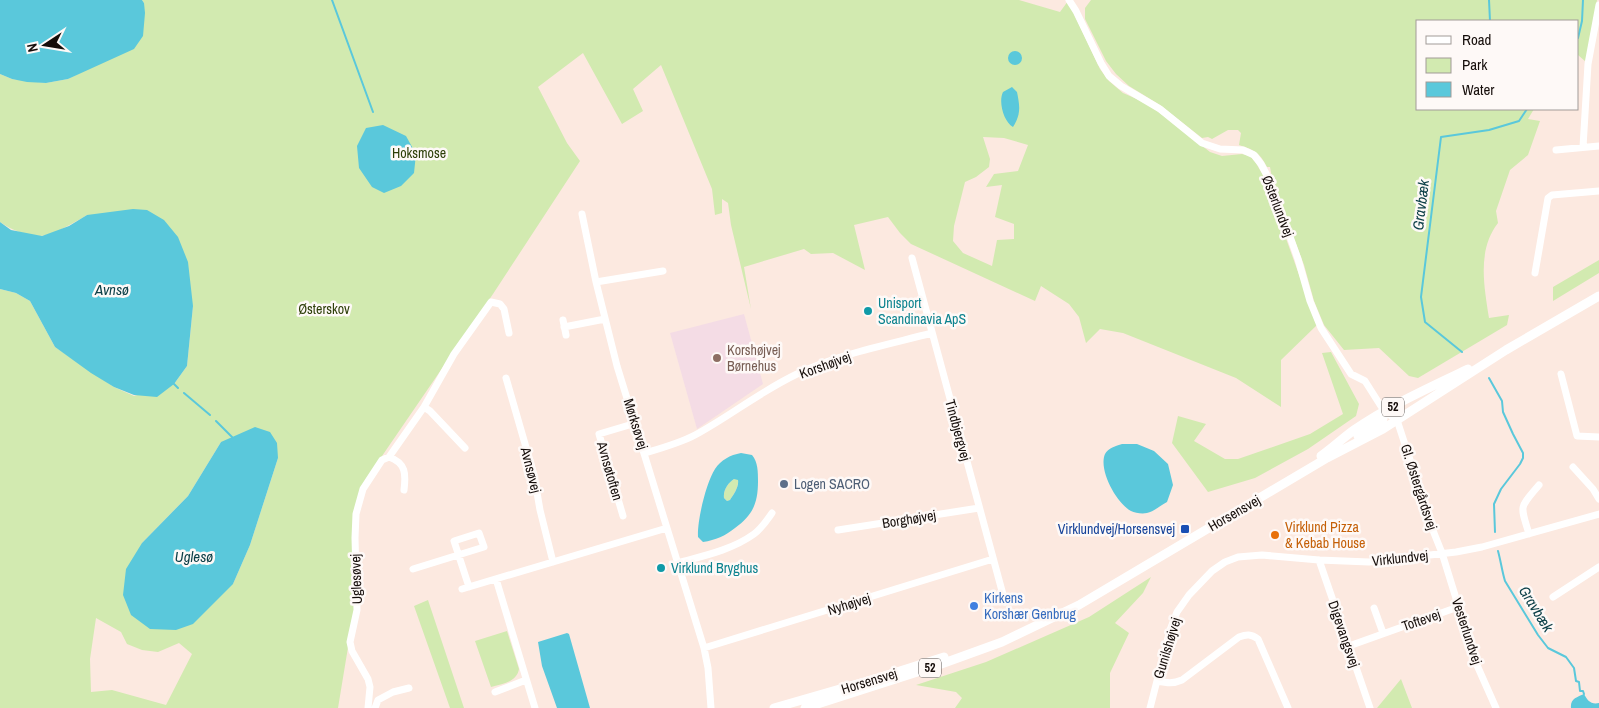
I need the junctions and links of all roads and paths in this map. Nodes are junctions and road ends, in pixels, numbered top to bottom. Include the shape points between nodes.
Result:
1 (1069, 0) edge
2 (1599, 5) edge
3 (1599, 146) edge
4 (1583, 147) junction
5 (1556, 150) dead end
6 (1599, 191) edge
7 (582, 214) dead end
8 (912, 258) dead end
9 (663, 271) dead end
10 (1535, 273) dead end
11 (596, 282) junction
12 (1599, 296) edge
13 (605, 319) junction
14 (563, 320) dead end
15 (509, 333) dead end
16 (932, 333) junction
17 (1506, 350) junction
18 (1560, 374) dead end
19 (1452, 376) junction
20 (506, 378) dead end
21 (424, 407) junction
22 (1384, 411) junction
23 (1397, 420) junction
24 (636, 423) junction
25 (1599, 437) edge
26 (465, 448) dead end
27 (645, 453) junction
28 (1336, 453) junction
29 (389, 457) junction
30 (1573, 467) dead end
31 (1290, 480) junction
32 (1539, 485) dead end
33 (404, 490) dead end
34 (1599, 499) edge
35 (979, 508) junction
36 (772, 513) dead end
37 (1599, 514) edge
38 (623, 516) dead end
39 (667, 528) junction
40 (838, 530) dead end
41 (1529, 534) junction
42 (1442, 553) junction
43 (994, 560) junction
44 (1319, 560) junction
45 (553, 562) junction
46 (677, 563) junction
47 (1599, 567) edge
48 (413, 569) dead end
49 (1212, 571) joint
50 (496, 579) junction
51 (1553, 597) dead end
52 (1005, 602) dead end
53 (1458, 607) junction
54 (1374, 608) dead end
55 (1048, 620) junction
56 (1383, 633) junction
57 (1349, 646) junction
58 (704, 648) junction
59 (526, 680) junction
60 (1157, 681) junction
61 (409, 688) dead end
62 (495, 692) dead end
63 (368, 708) edge
64 (375, 708) edge
65 (535, 708) edge
66 (711, 708) edge
67 (774, 708) edge
68 (805, 708) edge
69 (1150, 708) edge
70 (1288, 708) edge
71 (1370, 708) edge
72 (1496, 708) edge

1 - 22 street, Østerlundvej via 1109,76 1160,109 1202,143 1243,150 1254,155 1261,164 1270,181 1321,328 1351,374 1365,381
2 - 4 street via 1588,64
3 - 4 street
4 - 5 street
6 - 10 street via 1549,197
7 - 11 street, Mørksøvej
8 - 16 street, Tindbjergvej
9 - 11 street
11 - 13 street, Mørksøvej
12 - 17 main road, Horsensvej / 52
13 - 14 street via 565,331
13 - 24 street, Mørksøvej
15 - 21 street, Uglesøvej via 504,309 500,304 491,302 454,354
16 - 27 street, Korshøjvej via 815,366 694,435
16 - 35 street, Tindbjergvej
17 - 19 main road, Horsensvej / 52
17 - 23 main road, Horsensvej / 52
18 - 25 street via 1577,436
19 - 22 main road, Horsensvej / 52
19 - 23 main road via 1405,407
20 - 45 street, Avnsøvej via 534,475
21 - 26 street
21 - 29 street, Uglesøvej
22 - 23 street, Østerlundvej
22 - 28 main road via 1383,419
22 - 31 main road, Horsensvej / 52
23 - 28 main road, Horsensvej / 52
23 - 42 street, Gl. Østergårdsvej
24 - 27 street, Mørksøvej
24 - 38 street, Avnsøtoften via 599,434
27 - 39 street, Mørksøvej
28 - 31 main road, Horsensvej / 52
29 - 33 street via 398,460 404,470
29 - 63 street, Uglesøvej via 382,460 363,489 356,514 357,610 350,642 368,679
30 - 34 street
31 - 55 main road, Horsensvej / 52 via 1080,605
32 - 41 street via 1523,504
35 - 40 street, Borghøjvej
35 - 43 street, Tindbjergvej
36 - 46 street via 755,533 735,545
37 - 41 street, Virklundvej
39 - 45 street
39 - 46 street, Mørksøvej
41 - 42 street, Virklundvej via 1482,547
42 - 44 street, Virklundvej via 1369,562
42 - 53 street, Vesterlundvej
43 - 52 street, Tindbjergvej
43 - 58 street, Nyhøjvej
44 - 49 street, Virklundvej via 1244,556 1225,562
44 - 57 street, Digevangsvej
45 - 50 street
46 - 58 street, Mørksøvej
47 - 51 street
48 - 50 street via 459,555 466,588
49 - 60 street, Gunilshøjvej via 1177,612
50 - 59 street
53 - 56 street, Toftevej
53 - 72 street, Vesterlundvej via 1476,663
54 - 56 street, Toftevej
55 - 67 main road, Horsensvej / 52 via 932,661
55 - 68 main road, Horsensvej / 52 via 1002,642 933,667
56 - 57 street, Toftevej
57 - 71 street, Digevangsvej
58 - 66 street, Mørksøvej
59 - 62 street
59 - 65 street
60 - 69 street, Gunilshøjvej
60 - 70 street via 1169,684 1182,680 1239,636 1252,635 1258,639
61 - 64 street via 378,700

